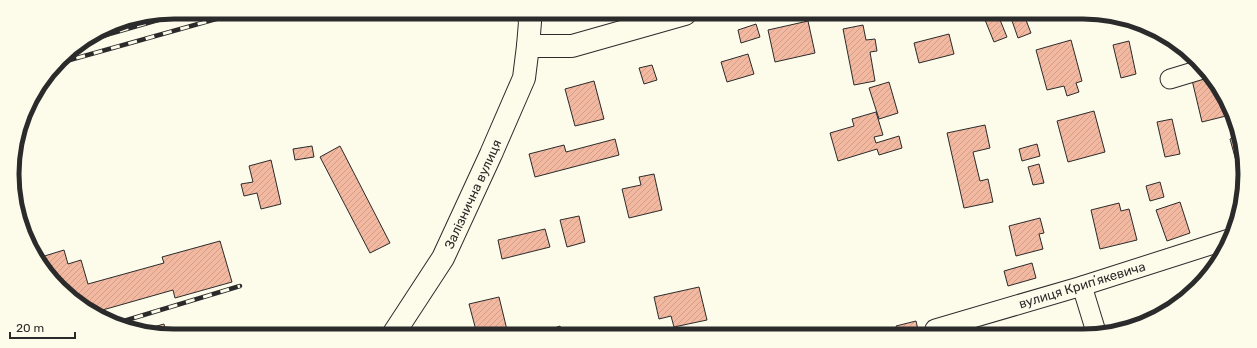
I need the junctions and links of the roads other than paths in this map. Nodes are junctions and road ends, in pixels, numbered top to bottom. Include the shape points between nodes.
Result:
1 (529, 19) edge
2 (667, 19) edge
3 (528, 46) junction
4 (1198, 70) edge
5 (1170, 79) dead end
6 (1223, 241) edge
7 (1082, 286) junction
8 (397, 329) edge
9 (935, 329) dead end
10 (1095, 329) edge

1 - 3 main road, Залізнична вулиця
2 - 3 main road via 572,46
3 - 8 main road, Залізнична вулиця via 524,78 443,258
4 - 5 street
6 - 7 street, вулиця Крипʼякевича
7 - 9 street, вулиця Крипʼякевича
7 - 10 street

